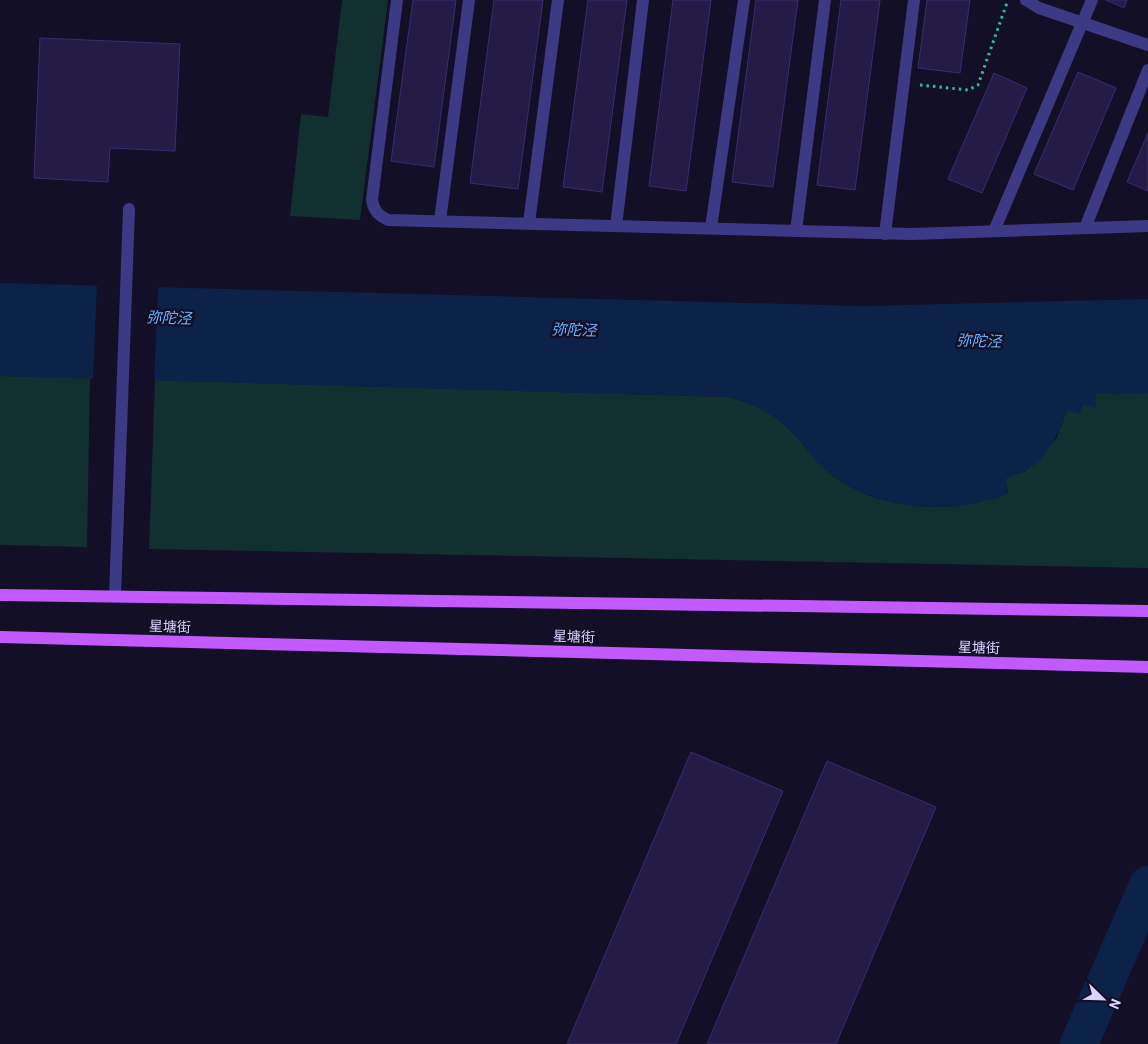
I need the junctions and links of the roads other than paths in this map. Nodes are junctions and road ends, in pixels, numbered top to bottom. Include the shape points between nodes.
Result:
1 (397, 0) edge
2 (469, 0) edge
3 (558, 0) edge
4 (644, 0) edge
5 (744, 0) edge
6 (825, 0) edge
7 (914, 0) edge
8 (1026, 0) edge
9 (1092, 0) edge
10 (1082, 24) junction
11 (1148, 45) edge
12 (1148, 70) edge
13 (129, 209) dead end
14 (440, 221) junction
15 (529, 223) junction
16 (616, 226) junction
17 (1148, 226) edge
18 (711, 228) junction
19 (1085, 228) junction
20 (796, 231) junction
21 (994, 231) junction
22 (886, 234) junction
23 (0, 595) edge
24 (115, 596) junction
25 (1148, 611) edge
26 (0, 637) edge
27 (1148, 667) edge

1 - 14 street via 372,200 379,216 388,220
2 - 14 street
3 - 15 street
4 - 16 street
5 - 18 street
6 - 20 street
7 - 22 street
8 - 10 street
9 - 10 street
10 - 11 street
10 - 21 street
12 - 19 street
13 - 24 street
14 - 15 street
15 - 16 street
16 - 18 street
17 - 19 street
18 - 20 street
19 - 21 street
20 - 22 street
21 - 22 street
23 - 24 main road, 星塘街
24 - 25 main road, 星塘街
26 - 27 main road, 星塘街

